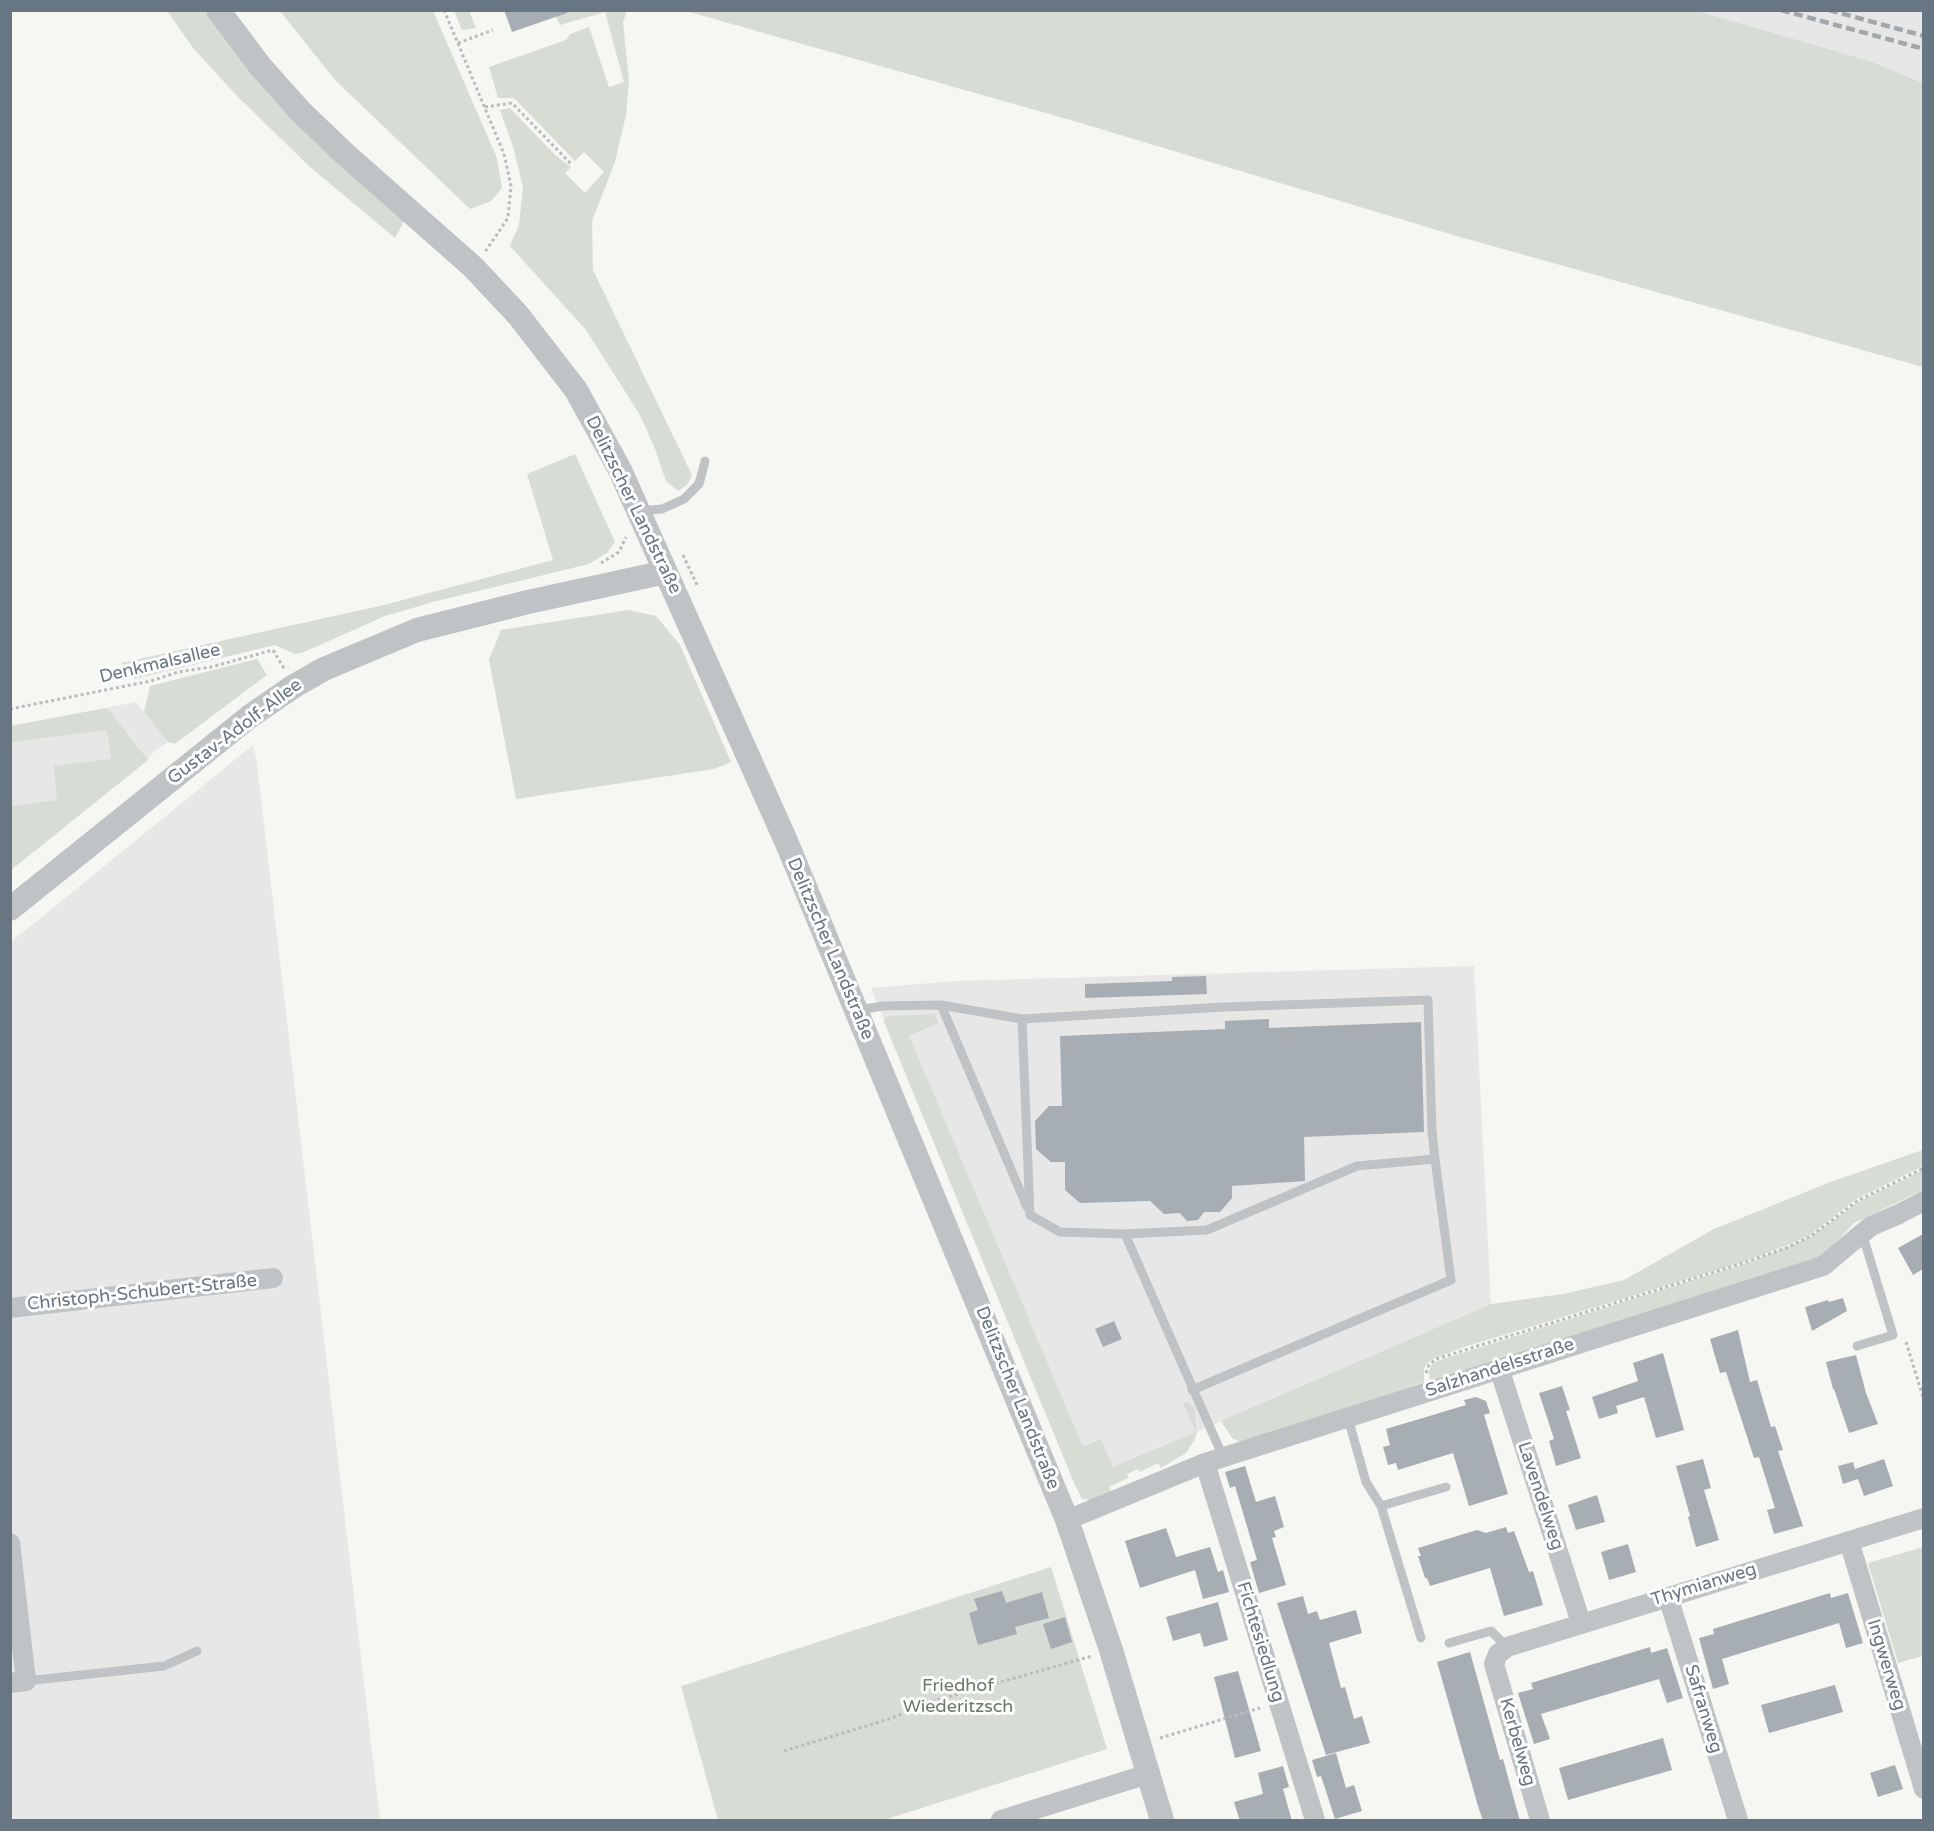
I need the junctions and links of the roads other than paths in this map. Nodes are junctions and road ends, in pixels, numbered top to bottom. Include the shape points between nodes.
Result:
1 (218, 10) edge
2 (705, 461) dead end
3 (639, 511) junction
4 (666, 572) junction
5 (10, 909) edge
6 (941, 1005) junction
7 (856, 1010) junction
8 (1022, 1019) junction
9 (1435, 1159) junction
10 (1923, 1201) edge
11 (1030, 1215) junction
12 (1862, 1233) junction
13 (1125, 1234) junction
14 (273, 1278) dead end
15 (10, 1308) edge
16 (1857, 1346) dead end
17 (1499, 1368) junction
18 (1192, 1390) junction
19 (1348, 1418) junction
20 (1214, 1460) junction
21 (1446, 1487) dead end
22 (1381, 1506) junction
23 (1923, 1518) edge
24 (1067, 1520) junction
25 (1849, 1541) junction
26 (10, 1543) edge
27 (1668, 1597) junction
28 (1581, 1623) junction
29 (1421, 1638) dead end
30 (1449, 1643) dead end
31 (1507, 1647) junction
32 (197, 1650) dead end
33 (18, 1682) edge
34 (1148, 1774) junction
35 (1923, 1789) edge
36 (1001, 1821) edge
37 (1162, 1821) edge
38 (1315, 1821) edge
39 (1540, 1821) edge
40 (1738, 1821) edge

1 - 3 street, Delitzscher Landstraße via 301,112 472,267 518,315 576,390
2 - 3 lane via 699,484 684,499 662,509
3 - 4 street, Delitzscher Landstraße
4 - 5 street, Gustav-Adolf-Allee via 417,630 345,659 294,686 249,717
4 - 7 street, Delitzscher Landstraße via 786,841
6 - 7 lane
6 - 8 lane
6 - 11 lane
7 - 24 street, Delitzscher Landstraße
8 - 9 lane via 1428,1000
8 - 11 lane
9 - 13 lane via 1357,1166 1207,1230
9 - 18 lane via 1451,1280
10 - 12 street, Salzhandelsstraße
11 - 13 lane via 1060,1232
12 - 16 lane via 1893,1335
12 - 17 street, Salzhandelsstraße via 1823,1266
13 - 18 lane
14 - 15 street, Christoph-Schubert-Straße
17 - 19 street, Salzhandelsstraße
17 - 28 street, Lavendelweg
18 - 20 lane
19 - 20 street, Salzhandelsstraße
19 - 22 lane via 1366,1482
20 - 24 street, Salzhandelsstraße
20 - 38 street, Fichtesiedlung
21 - 22 lane
22 - 29 lane
23 - 25 street, Thymianweg
24 - 34 street, Delitzscher Landstraße
25 - 27 street, Thymianweg
25 - 35 street, Ingwerweg
26 - 33 street
27 - 28 street, Thymianweg
27 - 40 street, Safranweg
28 - 31 street, Thymianweg
30 - 31 lane via 1491,1631
31 - 39 street, Kerbelweg via 1494,1664
32 - 33 lane via 164,1666
34 - 36 street
34 - 37 street, Delitzscher Landstraße

